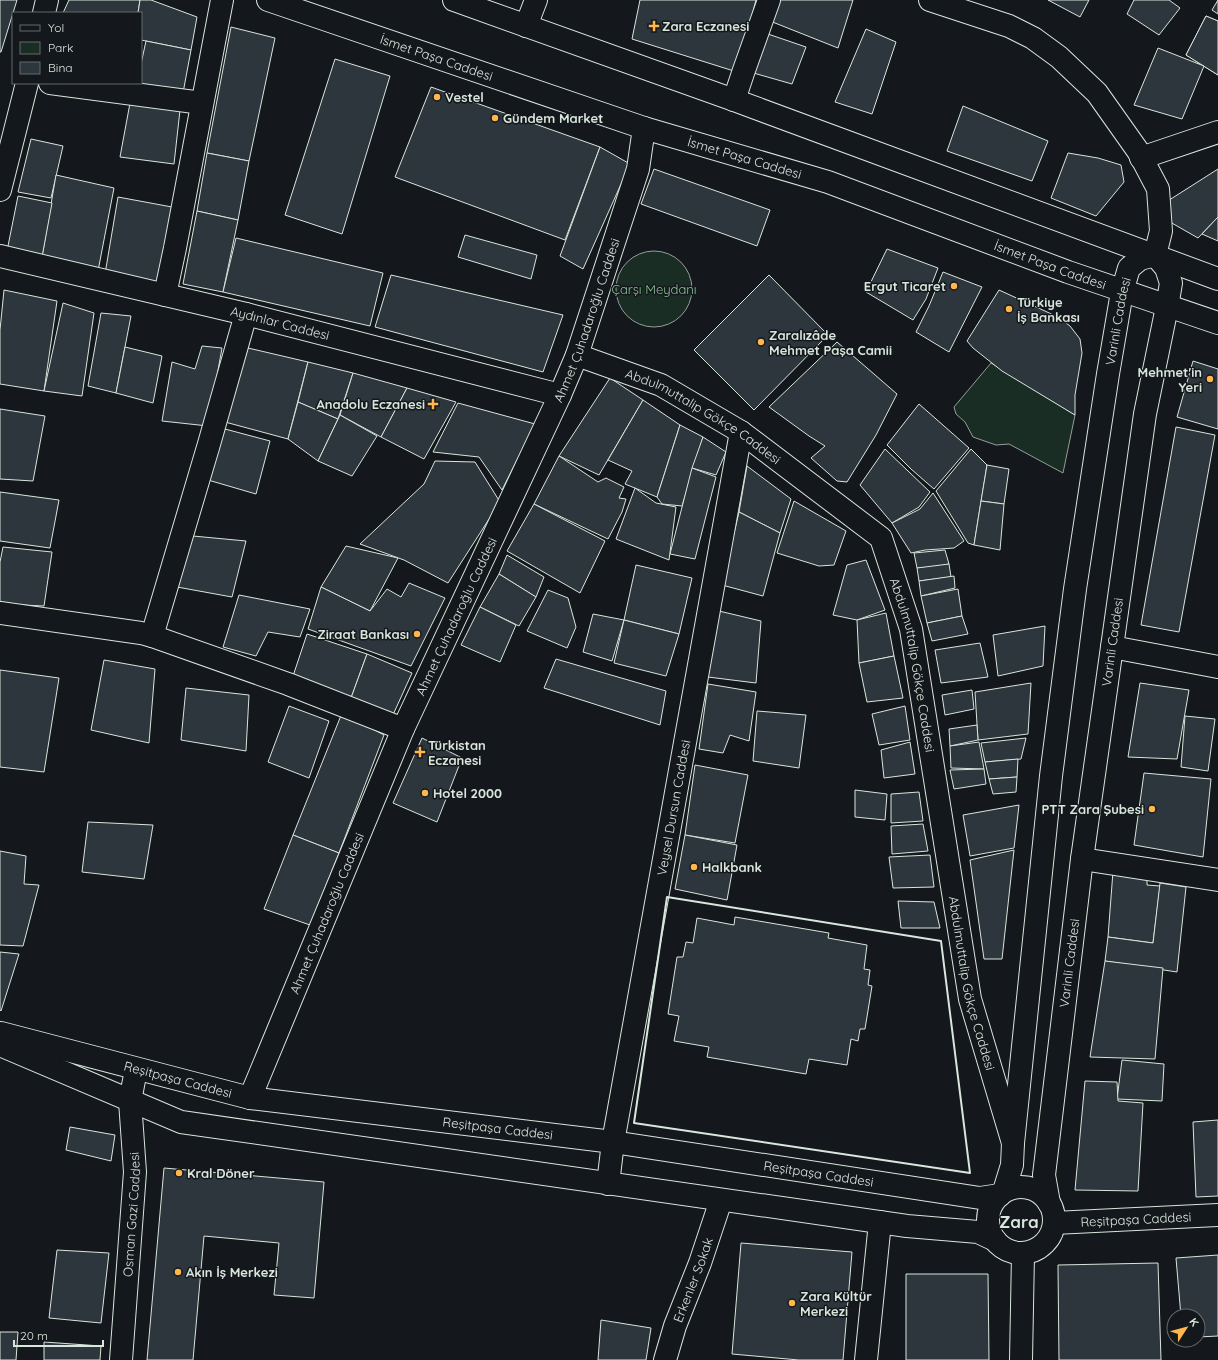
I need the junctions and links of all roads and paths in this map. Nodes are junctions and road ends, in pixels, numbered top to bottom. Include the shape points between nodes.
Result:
1 (47, 0) edge
2 (222, 0) edge
3 (268, 0) edge
4 (454, 0) edge
5 (536, 0) edge
6 (770, 0) edge
7 (930, 0) edge
8 (44, 12) edge
9 (526, 26) junction
10 (27, 84) edge
11 (58, 84) edge
12 (734, 100) junction
13 (202, 103) junction
14 (644, 128) junction
15 (1218, 132) edge
16 (1141, 158) junction
17 (0, 190) edge
18 (0, 256) edge
19 (1155, 256) junction
20 (1218, 279) edge
21 (1122, 292) junction
22 (165, 294) junction
23 (1167, 307) junction
24 (246, 314) junction
25 (1218, 323) edge
26 (577, 355) junction
27 (560, 395) junction
28 (742, 432) junction
29 (0, 613) edge
30 (152, 636) junction
31 (1112, 647) junction
32 (1218, 667) edge
33 (403, 729) junction
34 (1082, 859) junction
35 (1218, 880) edge
36 (0, 1033) edge
37 (0, 1045) edge
38 (136, 1070) junction
39 (250, 1098) junction
40 (130, 1101) junction
41 (613, 1142) junction
42 (1012, 1143) junction
43 (608, 1184) junction
44 (1002, 1193) junction
45 (721, 1200) junction
46 (1052, 1213) junction
47 (1218, 1215) edge
48 (880, 1222) junction
49 (995, 1240) junction
50 (1022, 1254) junction
51 (122, 1360) edge
52 (665, 1360) edge
53 (866, 1360) edge
54 (1021, 1360) edge

1 - 8 main road
2 - 13 main road
3 - 14 main road, İsmet Paşa Caddesi
4 - 9 main road
5 - 9 main road
6 - 12 main road
7 - 16 main road via 1009,26 1033,38 1097,92
9 - 12 main road
10 - 17 main road
11 - 13 main road
12 - 19 main road
13 - 22 main road
14 - 21 main road, İsmet Paşa Caddesi via 828,182
14 - 26 main road, Ahmet Çuhadaroğlu Caddesi via 638,168
15 - 16 main road
16 - 19 main road via 1158,189 1161,231
18 - 22 main road, Aydınlar Caddesi
19 - 20 main road
19 - 21 main road, Varinli Caddesi via 1140,259 1129,268
19 - 23 main road, Varinli Caddesi via 1166,268 1171,283
21 - 23 main road, İsmet Paşa Caddesi
21 - 42 main road, Varinli Caddesi via 1076,589 1051,776
22 - 24 main road, Aydınlar Caddesi
23 - 25 main road, İsmet Paşa Caddesi
23 - 31 main road, Varinli Caddesi via 1145,414
24 - 27 main road, Aydınlar Caddesi
24 - 30 main road
26 - 27 main road, Ahmet Çuhadaroğlu Caddesi
26 - 28 main road, Abdulmuttalip Gökçe Caddesi via 661,386
27 - 33 main road, Ahmet Çuhadaroğlu Caddesi
28 - 41 main road, Veysel Dursun Caddesi
28 - 42 main road, Abdulmuttalip Gökçe Caddesi via 881,538 911,629 970,999
29 - 30 main road via 141,632
30 - 33 main road via 288,684
31 - 32 main road
31 - 34 main road, Varinli Caddesi
33 - 39 main road, Ahmet Çuhadaroğlu Caddesi
34 - 35 main road
34 - 46 main road, Varinli Caddesi via 1044,1175
36 - 38 main road, Reşitpaşa Caddesi
37 - 40 main road
38 - 39 main road, Reşitpaşa Caddesi
38 - 40 main road, Osman Gazi Caddesi
39 - 41 main road, Reşitpaşa Caddesi
40 - 43 main road via 181,1122
40 - 51 main road, Osman Gazi Caddesi via 135,1172
41 - 43 main road, Veysel Dursun Caddesi
41 - 44 main road, Reşitpaşa Caddesi via 980,1198
42 - 44 main road, Varinli Caddesi via 1012,1164
43 - 45 main road
44 - 46 main road via 1024,1187 1034,1190 1043,1195
44 - 49 main road via 993,1202 989,1212 990,1232
45 - 48 main road
45 - 52 main road, Erkenler Sokak
46 - 47 main road, Reşitpaşa Caddesi
46 - 50 main road via 1052,1233 1047,1241 1032,1252
48 - 49 main road via 978,1232
48 - 53 main road
49 - 50 main road via 1003,1248
50 - 54 main road

